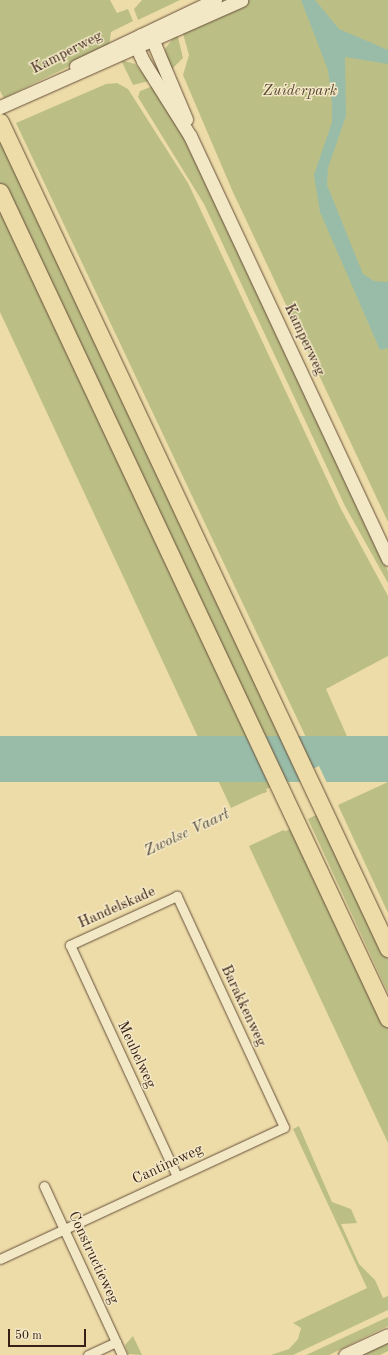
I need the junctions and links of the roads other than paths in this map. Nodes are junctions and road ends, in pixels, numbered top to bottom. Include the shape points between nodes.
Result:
1 (215, 0) edge
2 (241, 0) edge
3 (147, 38) junction
4 (137, 48) junction
5 (5, 105) edge
6 (0, 122) edge
7 (190, 136) junction
8 (0, 192) edge
9 (388, 559) edge
10 (177, 896) joint
11 (70, 945) joint
12 (388, 948) edge
13 (388, 1018) edge
14 (284, 1127) joint
15 (177, 1177) junction
16 (44, 1186) dead end
17 (64, 1229) junction
18 (0, 1259) edge
19 (388, 1335) edge
20 (116, 1342) junction
21 (88, 1355) edge
22 (122, 1355) edge
23 (345, 1355) edge

1 - 3 main road
2 - 3 main road, Kamperweg
3 - 4 main road
3 - 5 main road, Kamperweg via 13,98
3 - 7 main road, Kamperweg via 191,130
4 - 5 main road, Kamperweg
4 - 7 main road, Kamperweg via 185,132
6 - 12 highway
7 - 9 main road, Kamperweg
8 - 13 highway
10 - 11 street, Handelskade
10 - 14 street, Barakkenweg
11 - 15 street, Meubelweg
14 - 15 street, Cantineweg
15 - 17 street, Cantineweg
16 - 17 street, Constructieweg
17 - 18 street, Cantineweg
17 - 20 street, Constructieweg
19 - 23 main road
20 - 21 street
20 - 22 street, Constructieweg

